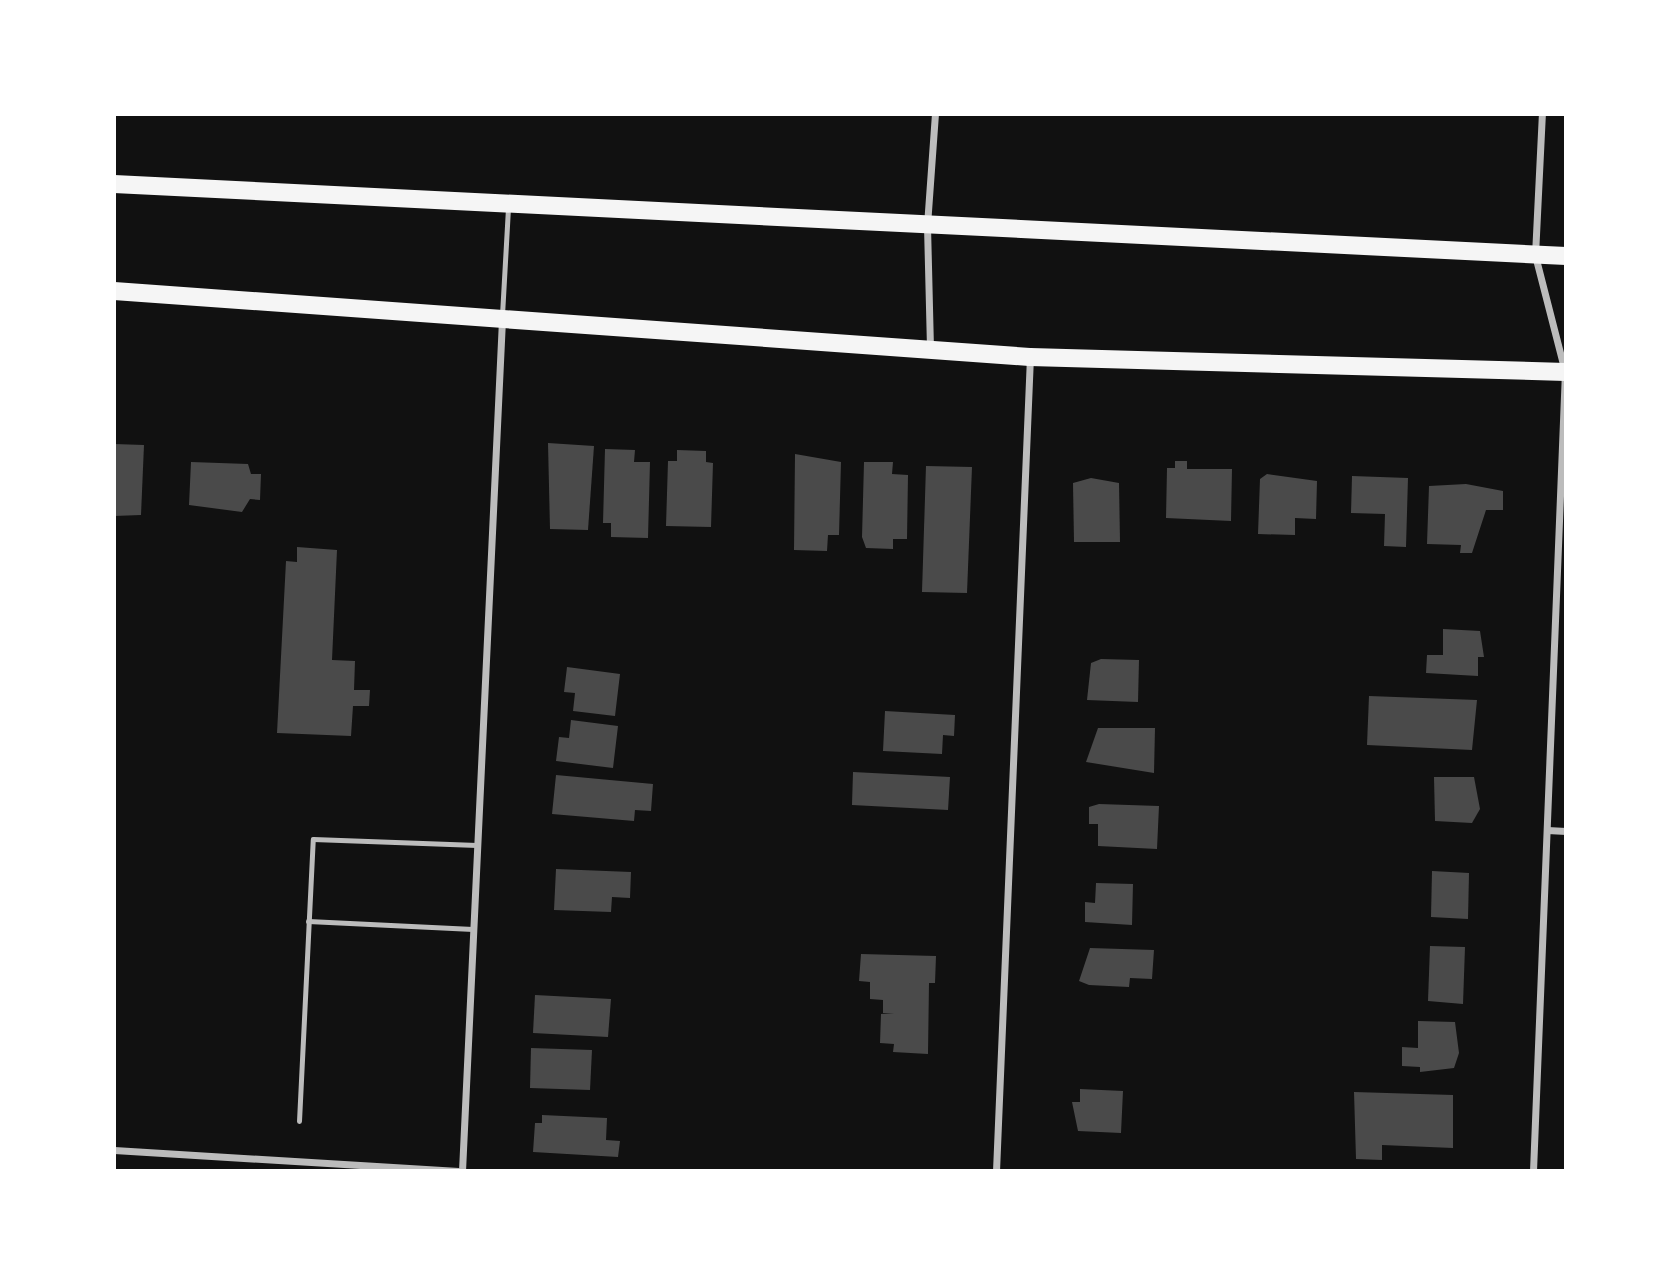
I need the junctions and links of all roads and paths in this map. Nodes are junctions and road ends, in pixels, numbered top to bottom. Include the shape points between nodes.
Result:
1 (935, 114) edge
2 (1542, 114) edge
3 (114, 184) edge
4 (508, 206) junction
5 (927, 225) junction
6 (1535, 254) junction
7 (1566, 256) edge
8 (114, 291) edge
9 (502, 315) junction
10 (930, 348) junction
11 (1030, 357) junction
12 (1565, 372) edge
13 (1547, 830) junction
14 (1566, 831) edge
15 (477, 845) junction
16 (308, 921) junction
17 (473, 929) junction
18 (299, 1121) dead end
19 (114, 1150) edge
20 (462, 1171) edge
21 (996, 1171) edge
22 (1533, 1171) edge

1 - 5 street
2 - 6 street
3 - 4 main road
4 - 5 main road
4 - 9 lane
5 - 6 main road
5 - 10 street
6 - 7 main road
6 - 12 street
8 - 9 main road
9 - 10 main road
9 - 15 street
10 - 11 main road
11 - 12 main road
11 - 21 street
12 - 13 street
13 - 14 street
13 - 22 street
15 - 16 lane via 318,837 311,843
15 - 17 street
16 - 17 lane
16 - 18 lane
17 - 20 street
19 - 20 street

